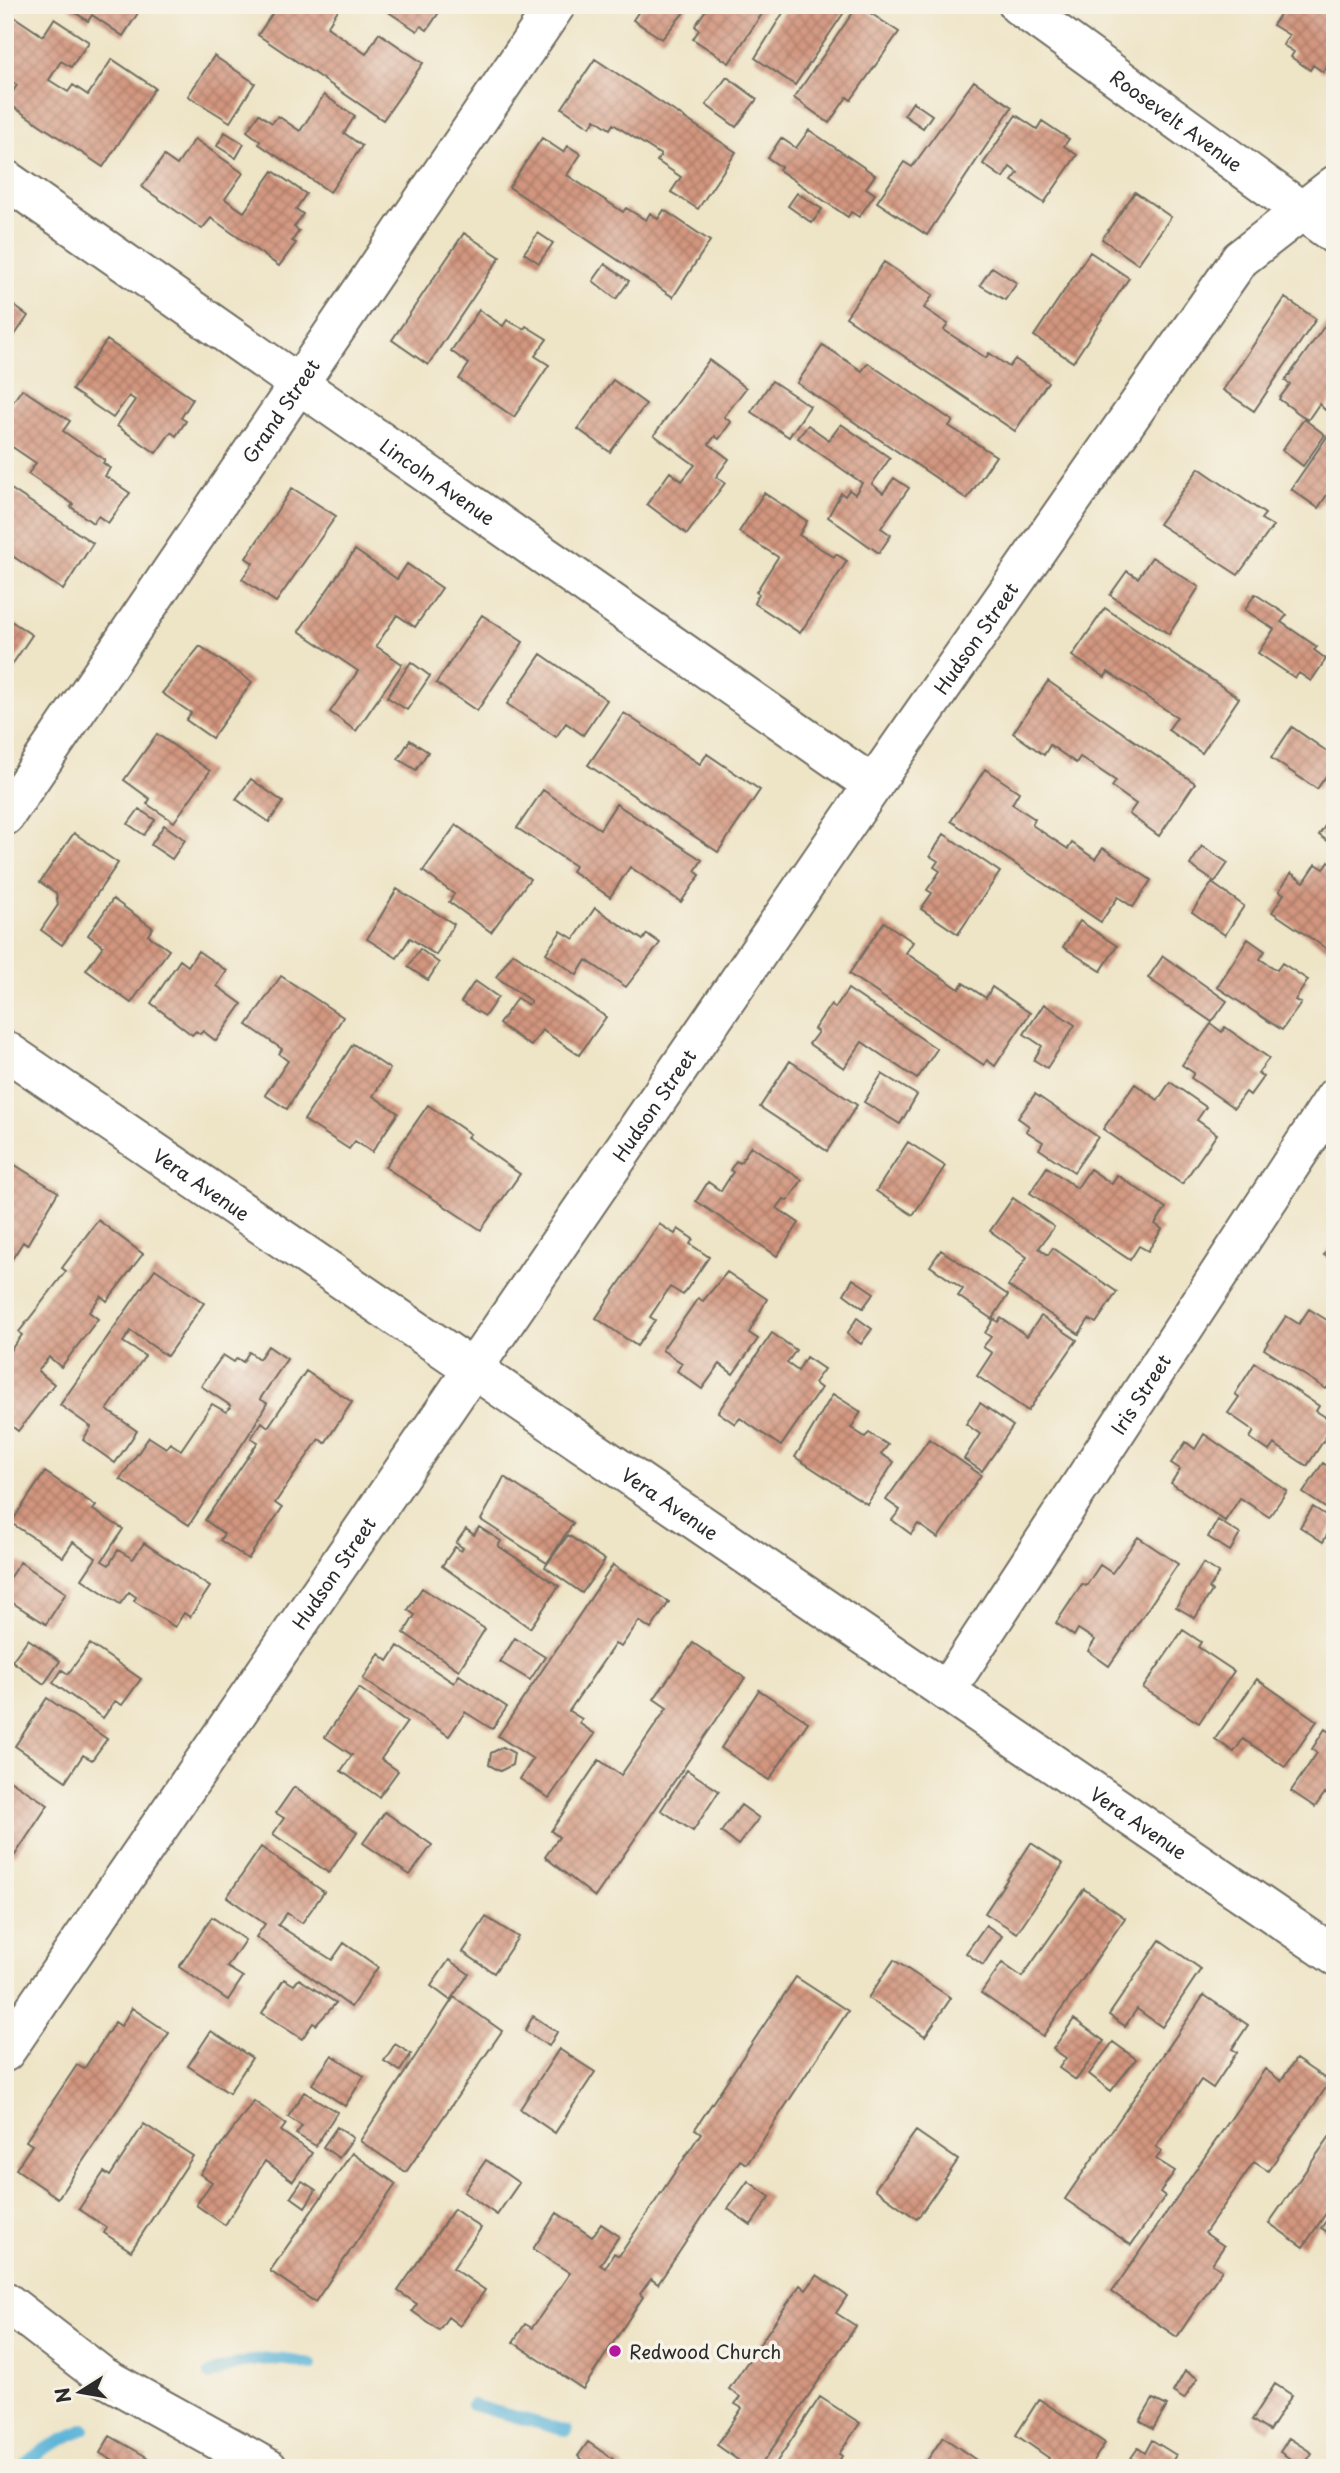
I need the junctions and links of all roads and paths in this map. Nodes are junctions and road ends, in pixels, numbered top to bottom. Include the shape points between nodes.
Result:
1 (556, 5) edge
2 (1018, 5) edge
3 (5, 179) edge
4 (1335, 185) edge
5 (1300, 211) junction
6 (1335, 235) edge
7 (299, 384) junction
8 (873, 785) junction
9 (5, 816) edge
10 (5, 1050) edge
11 (1335, 1097) edge
12 (471, 1370) junction
13 (946, 1691) junction
14 (1335, 1956) edge
15 (5, 2052) edge
16 (5, 2301) edge
17 (268, 2468) edge

1 - 7 street, Grand Street
2 - 5 street, Roosevelt Avenue
3 - 7 street, Lincoln Avenue
4 - 5 street, Hudson Street
5 - 6 street, Roosevelt Avenue
5 - 8 street, Hudson Street via 1240,259
7 - 8 street, Lincoln Avenue
7 - 9 street, Grand Street
8 - 12 street, Hudson Street
10 - 12 street, Vera Avenue
11 - 13 street, Iris Street
12 - 13 street, Vera Avenue
12 - 15 street, Hudson Street
13 - 14 street, Vera Avenue
16 - 17 street via 102,2376

